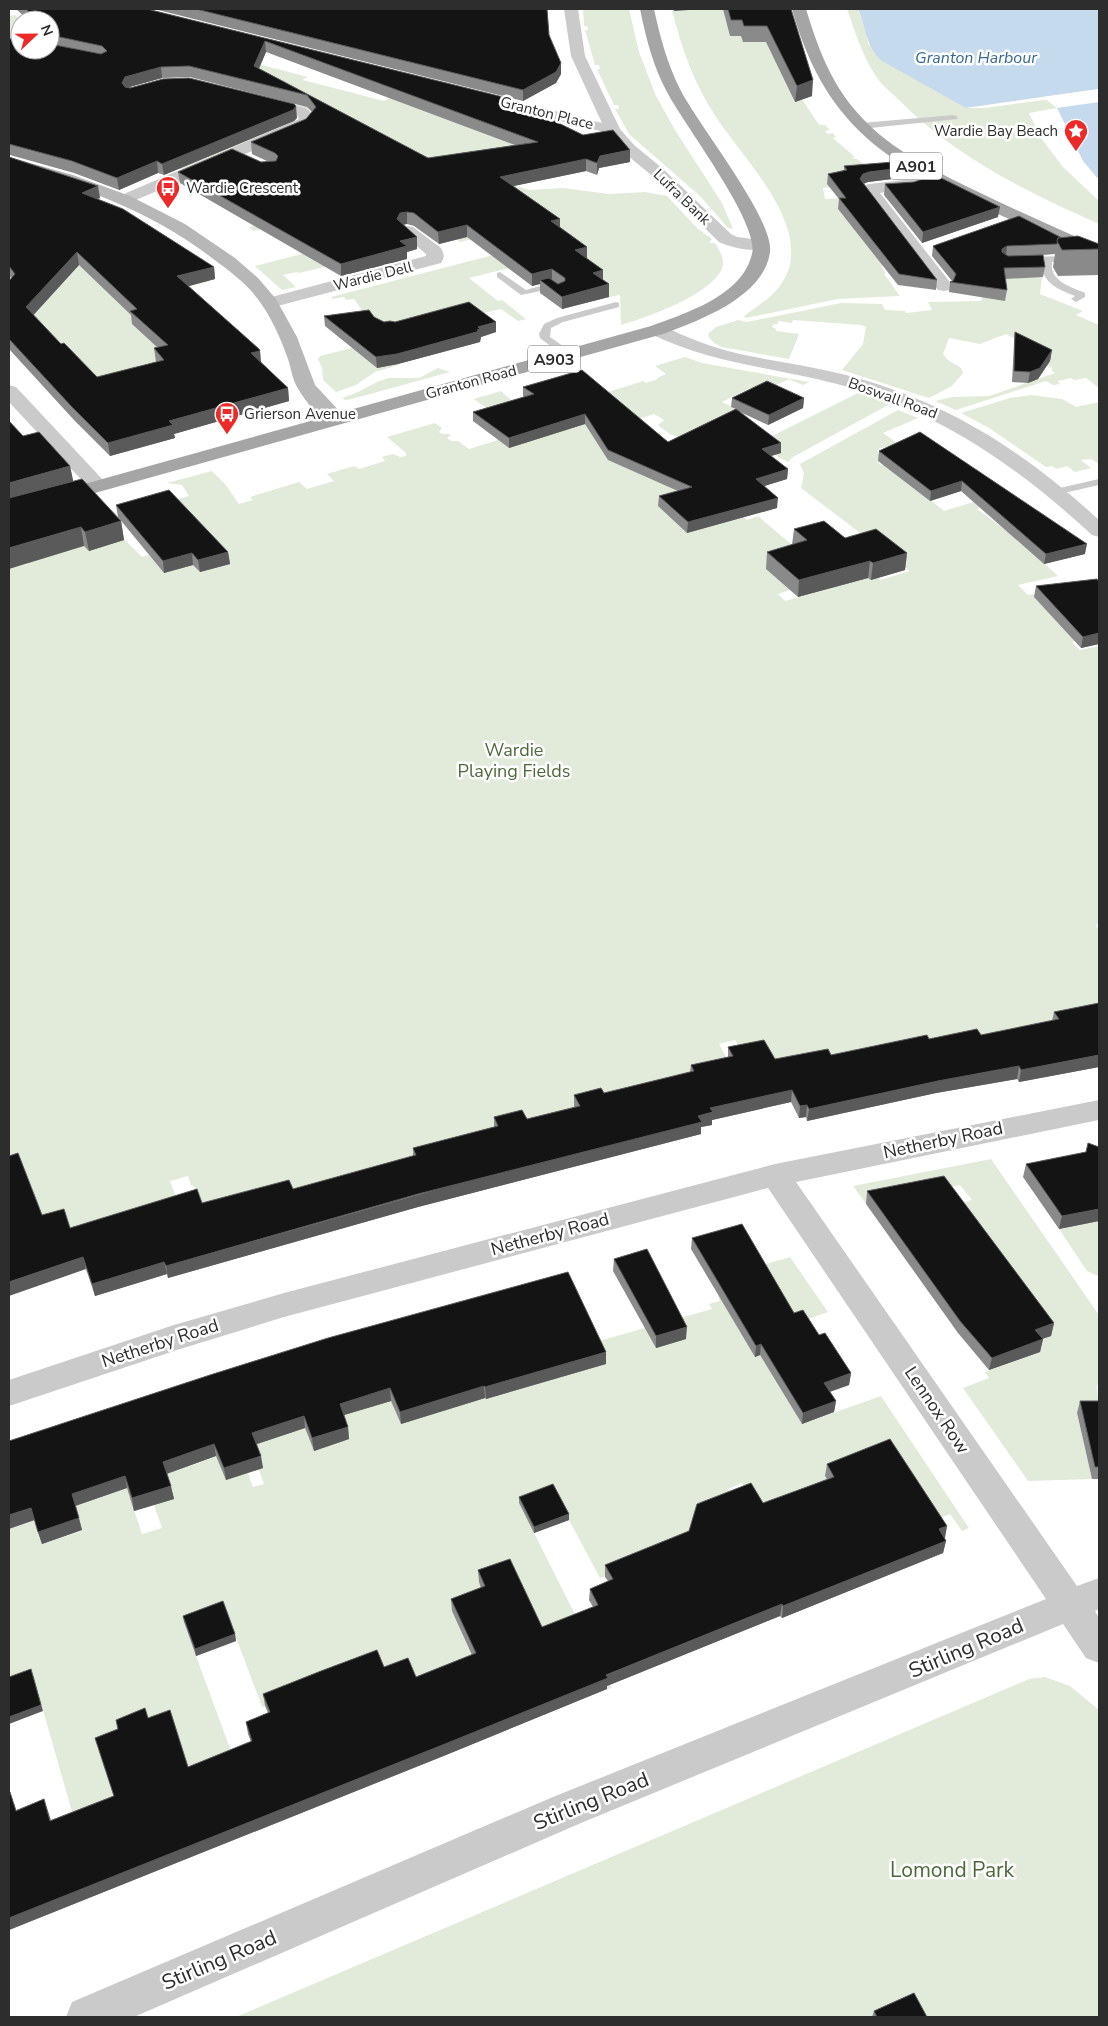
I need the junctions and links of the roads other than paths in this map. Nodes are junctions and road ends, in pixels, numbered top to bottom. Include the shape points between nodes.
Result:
1 (571, 9) edge
2 (647, 9) edge
3 (799, 9) edge
4 (457, 91) edge
5 (248, 98) edge
6 (954, 117) dead end
7 (861, 126) junction
8 (613, 130) junction
9 (234, 154) junction
10 (9, 162) edge
11 (252, 162) edge
12 (937, 178) junction
13 (127, 201) junction
14 (1019, 218) junction
15 (1001, 224) edge
16 (407, 231) edge
17 (761, 245) junction
18 (936, 247) edge
19 (917, 251) junction
20 (1096, 251) edge
21 (1014, 260) edge
22 (1048, 260) junction
23 (500, 275) dead end
24 (944, 286) dead end
25 (559, 292) edge
26 (1076, 299) dead end
27 (270, 303) junction
28 (577, 305) edge
29 (616, 305) dead end
30 (588, 313) junction
31 (657, 330) junction
32 (569, 355) junction
33 (9, 391) edge
34 (336, 419) junction
35 (1099, 482) edge
36 (97, 485) junction
37 (1056, 492) junction
38 (9, 511) edge
39 (1099, 531) edge
40 (1099, 1110) edge
41 (775, 1175) junction
42 (9, 1393) edge
43 (1085, 1599) edge
44 (1099, 1646) edge
45 (87, 2017) edge

1 - 8 street, Lufra Bank via 578,56
2 - 17 main road via 665,72 750,214
3 - 7 main road, A901 via 818,63 838,97
4 - 8 street, Granton Place
5 - 9 street via 301,111 307,118 300,126
6 - 7 lane
7 - 12 main road, A901 via 889,150
8 - 17 street, Lufra Bank via 724,238
9 - 11 street
9 - 13 street via 132,196
10 - 13 street
12 - 14 main road, A901
12 - 19 street via 912,185 869,190
13 - 27 street via 166,220 214,250 251,281
14 - 15 street
14 - 20 main road, A901
16 - 27 street, Wardie Dell via 434,252 435,259
17 - 31 main road, Granton Road / A903 via 755,267 738,288 700,312
18 - 19 street
19 - 24 street
20 - 22 lane via 1067,259
21 - 22 lane
22 - 26 lane via 1046,270 1051,278 1060,286 1082,295
23 - 25 lane via 524,293 551,286
27 - 34 street via 307,385 318,402
28 - 30 lane
29 - 30 lane
30 - 32 lane via 553,323 545,330 545,338
31 - 32 main road, Granton Road / A903
31 - 37 street, Boswall Road via 715,354 838,379 917,405 981,436
32 - 34 main road, Granton Road / A903
33 - 36 street
34 - 36 main road, Granton Road / A903
35 - 37 lane
36 - 38 main road, Granton Road / A903
37 - 39 street, Boswall Road
40 - 41 street, Netherby Road
41 - 42 street, Netherby Road via 293,1303 174,1338
41 - 43 street, Lennox Row
43 - 44 street, Lennox Row
43 - 45 street, Stirling Road via 567,1810

